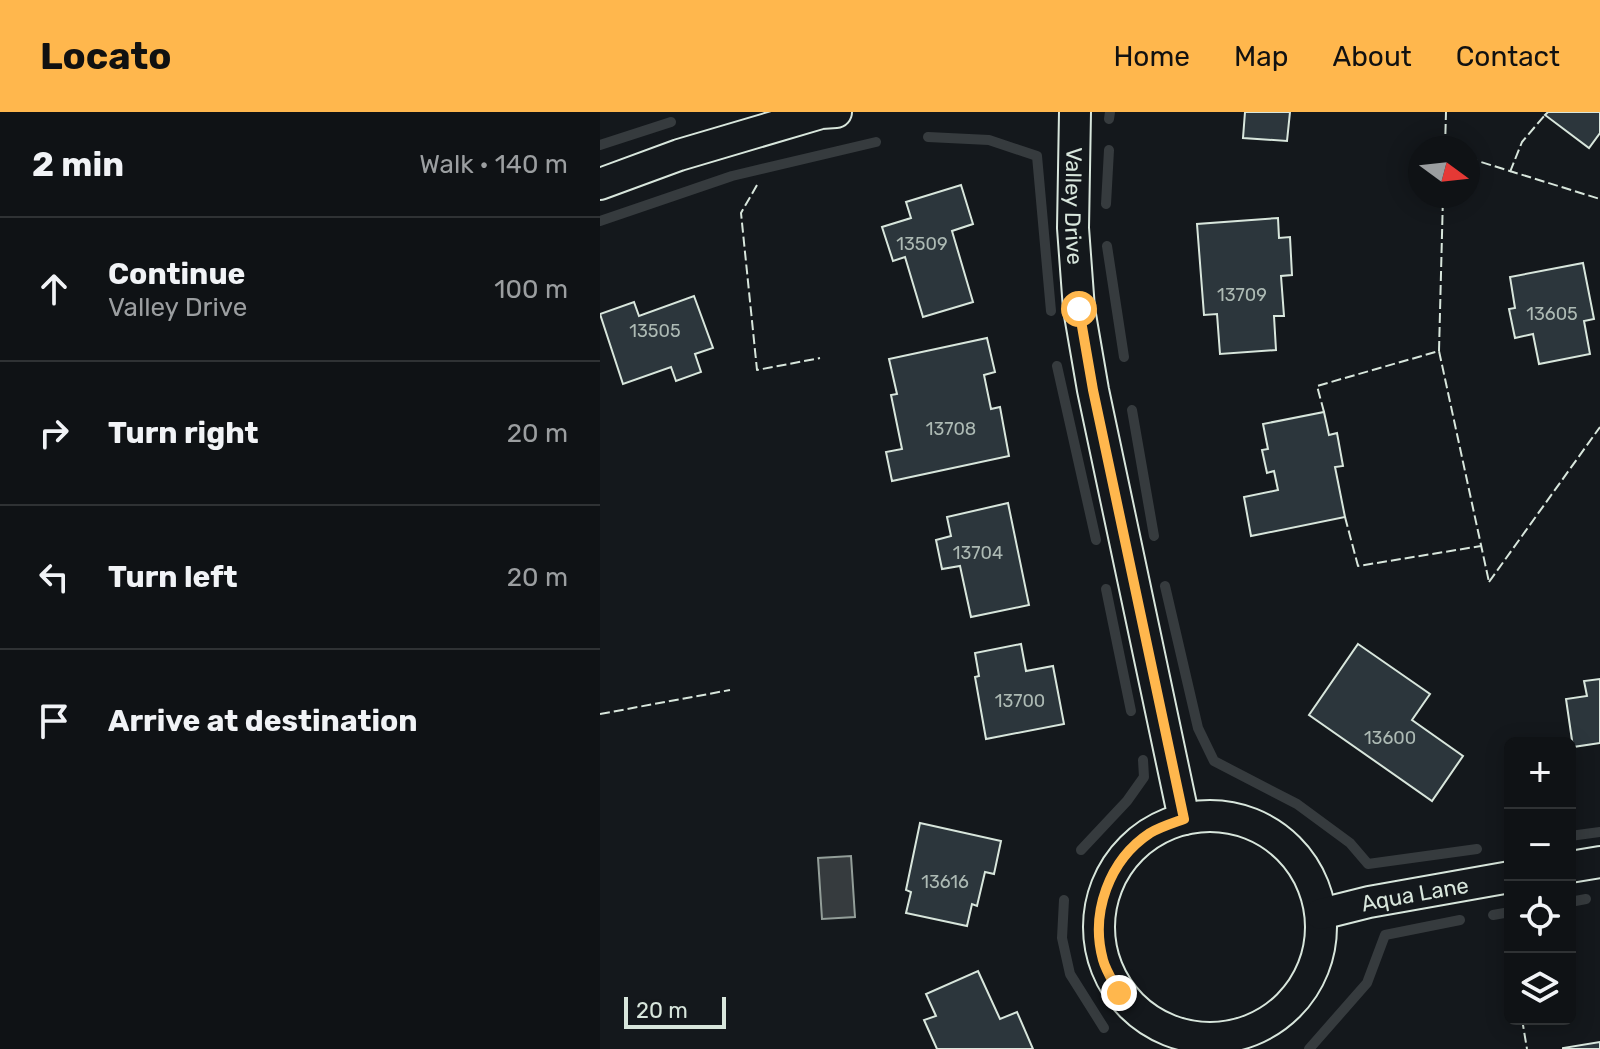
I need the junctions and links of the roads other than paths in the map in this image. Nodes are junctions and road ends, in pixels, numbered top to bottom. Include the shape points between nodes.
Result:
1 (836, 112) edge
2 (1075, 112) edge
3 (600, 184) edge
4 (1184, 819) junction
5 (1600, 862) edge
6 (1576, 866) edge
7 (1504, 878) edge
8 (1321, 914) junction
9 (1214, 1044) edge

1 - 3 street via 679,155
2 - 4 street, Valley Drive via 1073,228 1079,309
4 - 8 street via 1221,816 1257,826 1288,847 1310,878
4 - 9 street via 1150,833 1124,857 1105,888 1098,924 1103,960 1119,993 1145,1019
5 - 6 street
7 - 8 street, Aqua Lane
8 - 9 street via 1319,950 1306,985 1282,1013 1250,1032

